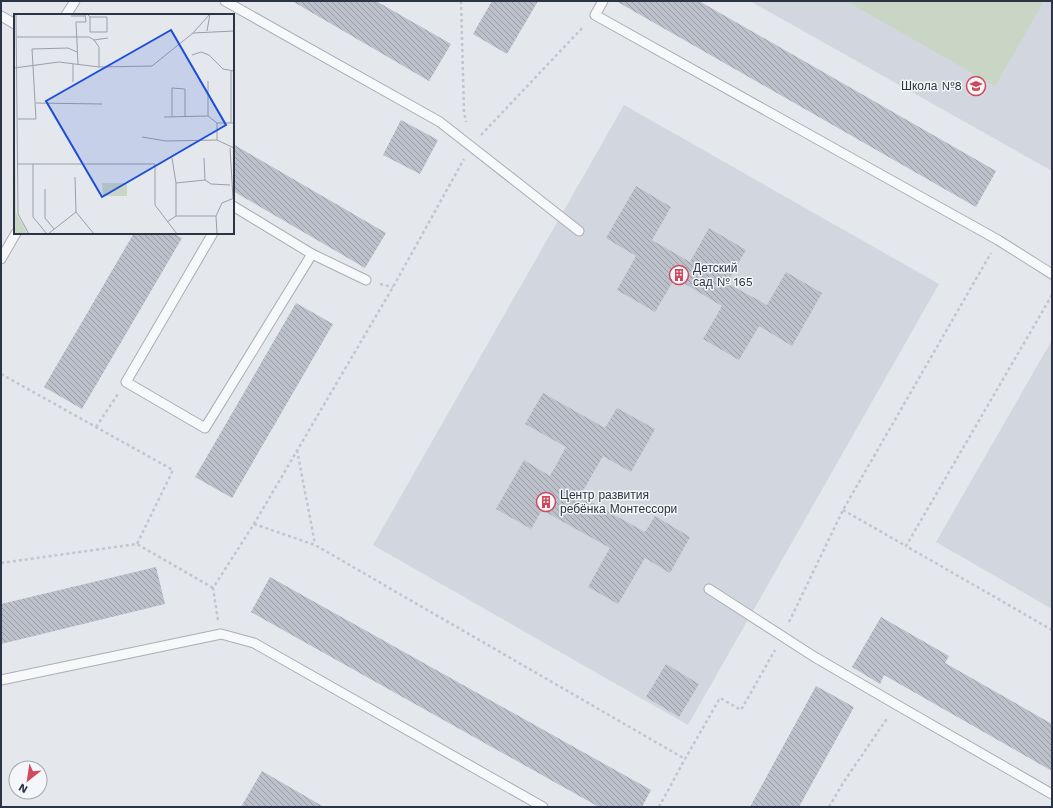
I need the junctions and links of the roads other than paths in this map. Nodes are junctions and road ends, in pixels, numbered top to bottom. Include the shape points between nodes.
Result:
1 (75, 1) edge
2 (225, 1) edge
3 (603, 1) edge
4 (67, 14) edge
5 (1, 16) edge
6 (14, 23) edge
7 (234, 207) edge
8 (579, 231) dead end
9 (15, 234) edge
10 (213, 234) edge
11 (312, 254) junction
12 (1, 259) edge
13 (1052, 274) edge
14 (366, 280) dead end
15 (709, 589) dead end
16 (1, 680) edge
17 (1052, 794) edge
18 (543, 807) edge

1 - 4 lane
2 - 8 lane via 440,122
3 - 13 lane via 595,14 998,240
5 - 6 lane
7 - 11 lane
9 - 12 lane
10 - 11 lane via 126,382 205,428
11 - 14 lane
15 - 17 lane via 813,656
16 - 18 lane via 221,634 254,643

